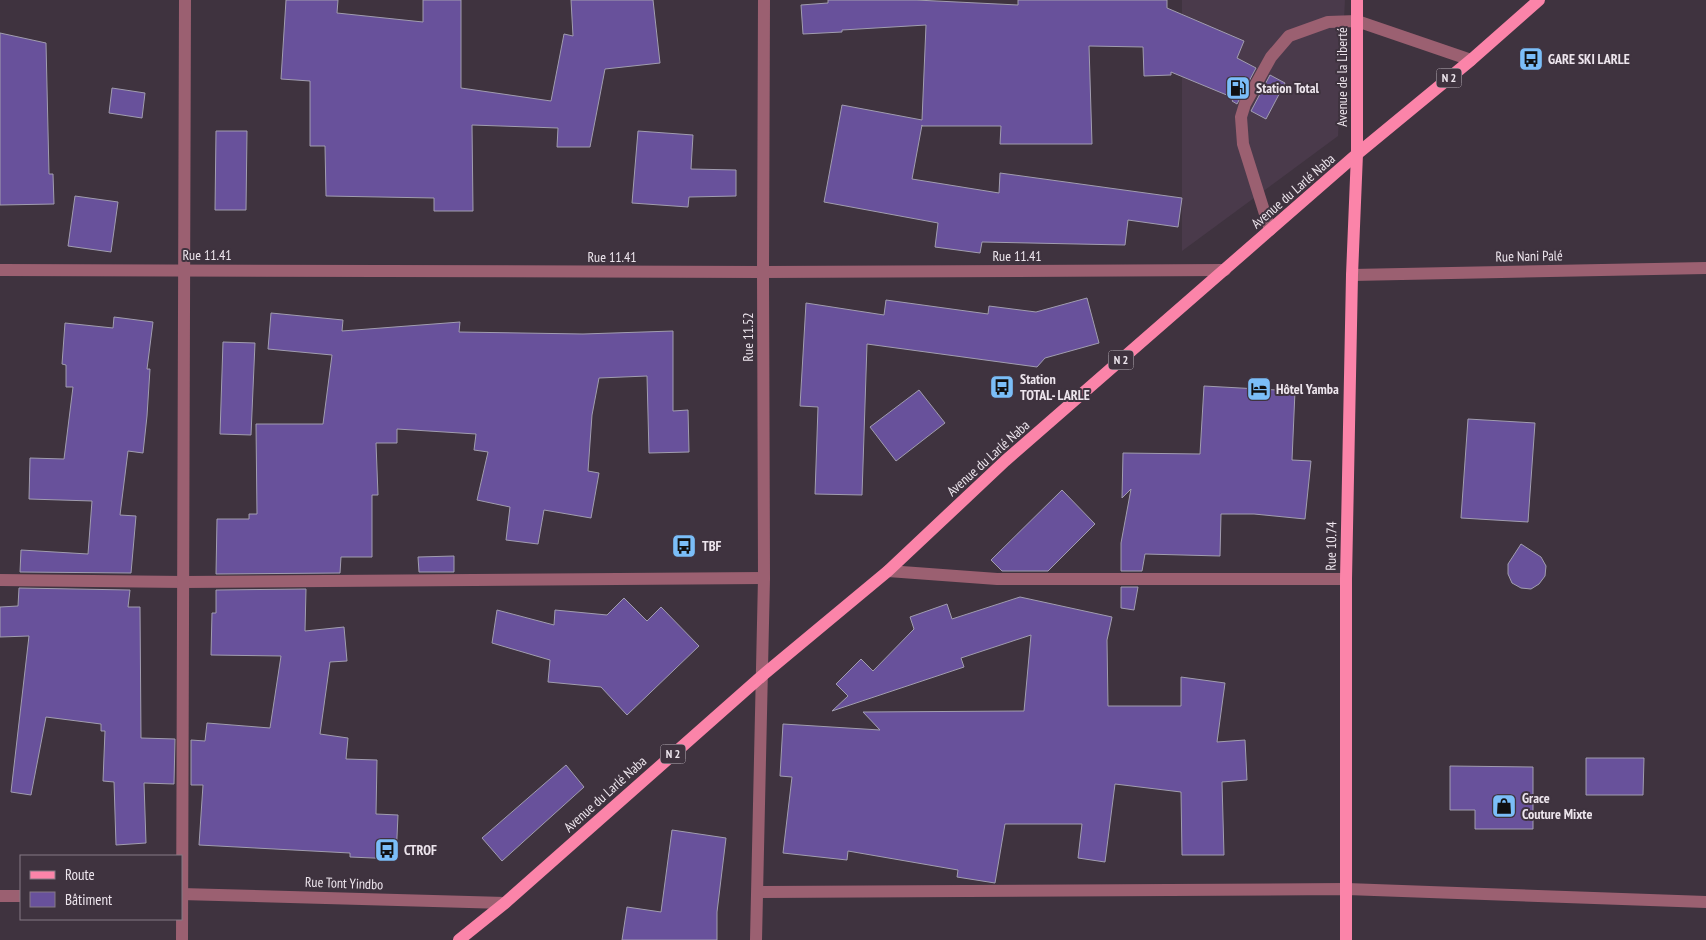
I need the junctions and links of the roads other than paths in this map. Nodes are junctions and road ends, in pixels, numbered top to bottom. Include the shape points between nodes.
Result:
1 (185, 0) edge
2 (764, 0) edge
3 (1357, 0) edge
4 (1539, 0) edge
5 (1357, 20) junction
6 (1471, 60) junction
7 (1358, 154) junction
8 (1270, 230) junction
9 (1706, 268) edge
10 (0, 270) edge
11 (185, 270) junction
12 (1225, 270) junction
13 (763, 272) junction
14 (1352, 275) junction
15 (888, 570) junction
16 (764, 578) junction
17 (1346, 579) junction
18 (0, 580) edge
19 (184, 582) junction
20 (763, 674) junction
21 (1347, 889) junction
22 (758, 892) junction
23 (182, 894) edge
24 (0, 896) edge
25 (20, 896) edge
26 (1706, 902) edge
27 (506, 903) junction
28 (462, 939) edge
29 (182, 940) edge
30 (756, 940) edge
31 (1346, 940) edge

1 - 11 street
2 - 13 street, Rue 11.52
3 - 5 main road, Avenue de la Liberté
4 - 6 main road, Avenue du Larlé Naba / N 2
5 - 6 street
5 - 7 main road, Avenue de la Liberté
5 - 8 street via 1328,22 1289,36 1270,57 1245,104 1241,117 1243,144
6 - 7 main road, Avenue du Larlé Naba / N 2
7 - 8 main road, Avenue du Larlé Naba / N 2
7 - 14 main road, Rue 10.74
8 - 12 main road, Avenue du Larlé Naba / N 2
9 - 14 street, Rue Nani Palé
10 - 11 street, Rue 11.41
11 - 13 street, Rue 11.41
11 - 19 street
12 - 13 street, Rue 11.41
12 - 15 main road, Avenue du Larlé Naba / N 2 via 1005,461
13 - 16 street, Rue 11.52
14 - 17 main road, Rue 10.74
15 - 17 street via 997,579
15 - 20 main road, Avenue du Larlé Naba / N 2
16 - 19 street
16 - 20 street, Rue 11.52
17 - 21 main road, Rue 10.74
18 - 19 street
19 - 23 street
20 - 22 street, Rue 11.52
20 - 27 main road, Avenue du Larlé Naba / N 2
21 - 22 street
21 - 26 street
21 - 31 main road, Rue 10.74
22 - 30 street, Rue 11.52
23 - 27 street, Rue Tont Yindbo
23 - 29 street
24 - 25 street
27 - 28 main road, Avenue du Larlé Naba / N 2

